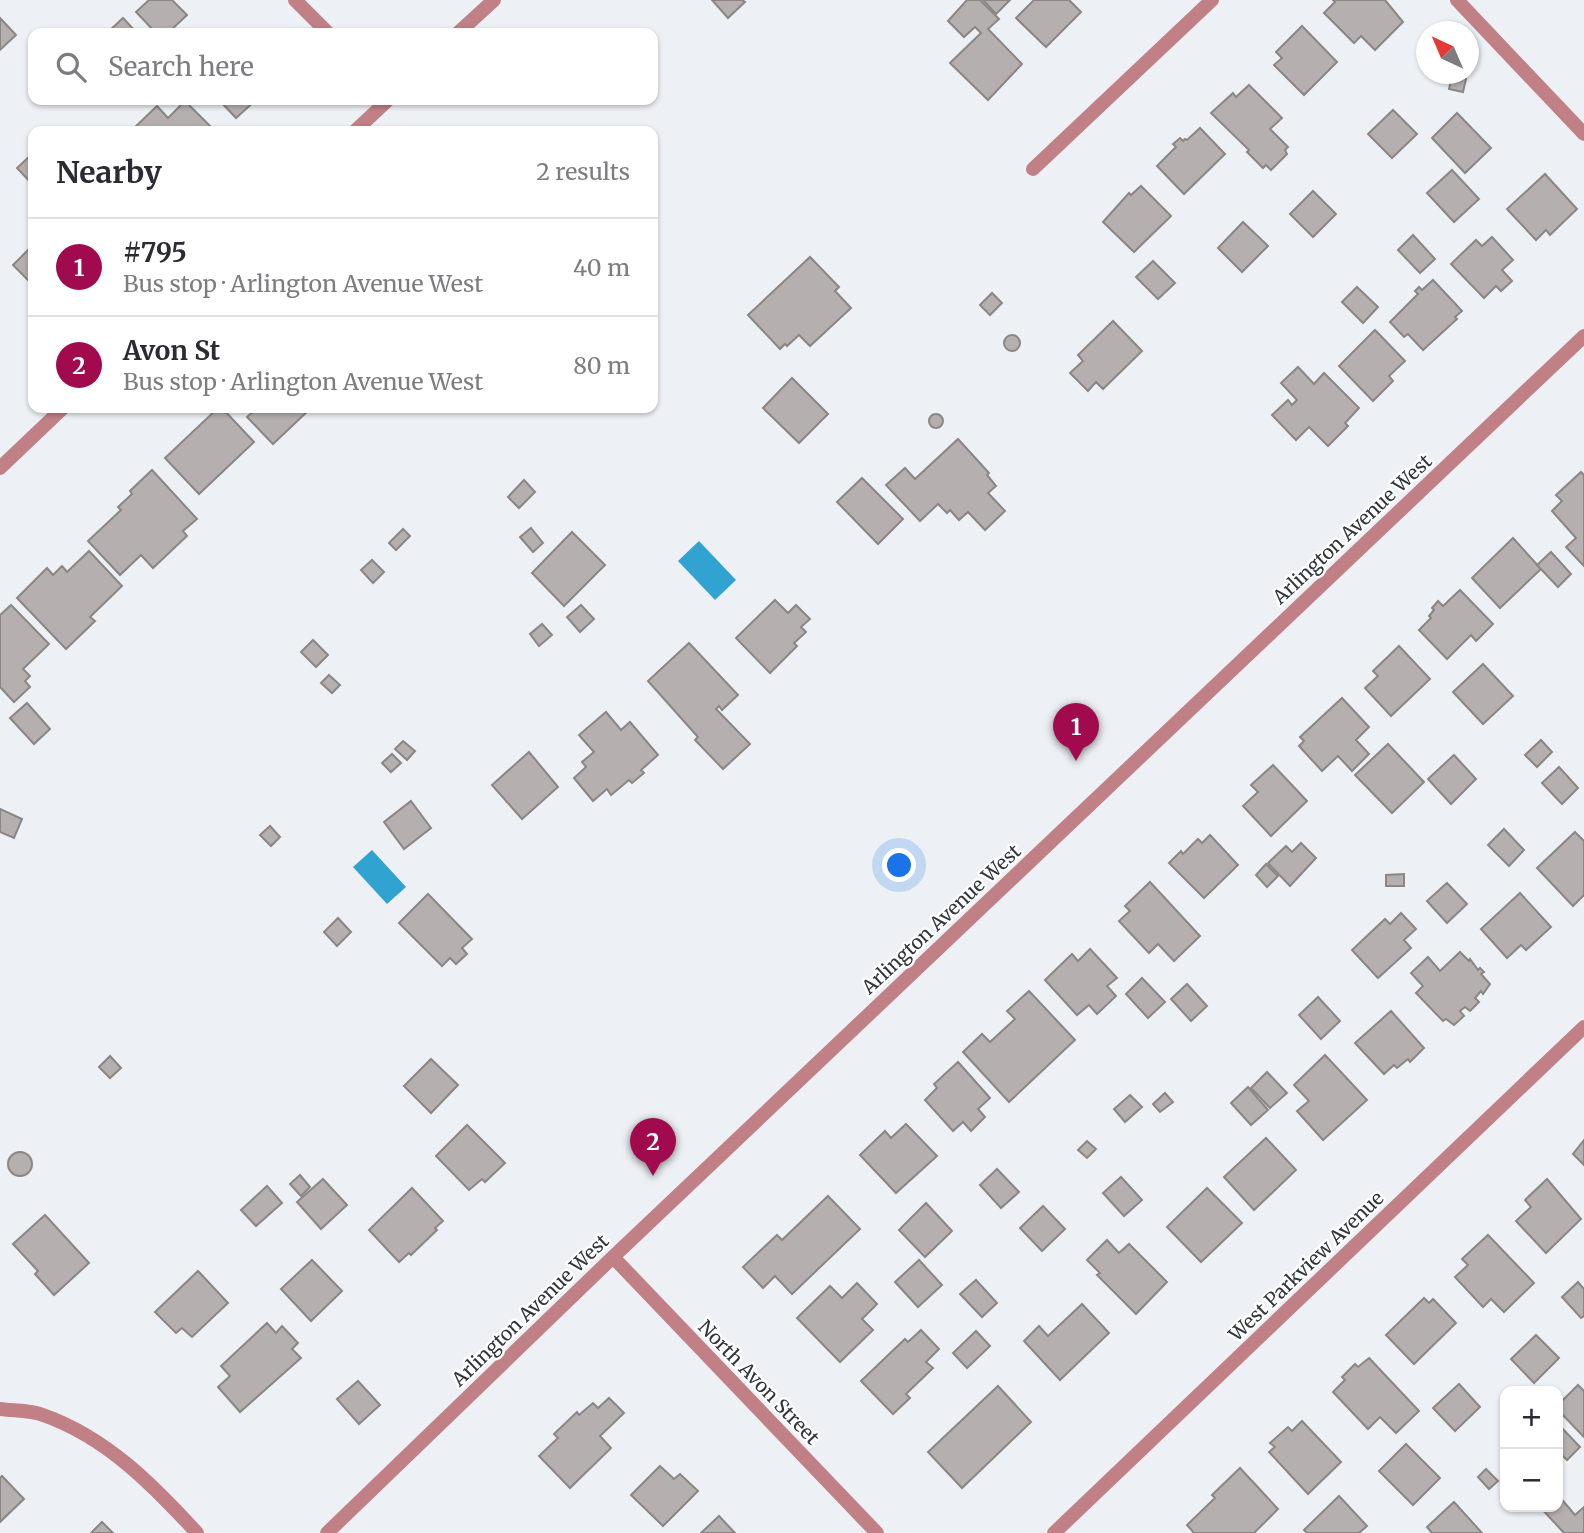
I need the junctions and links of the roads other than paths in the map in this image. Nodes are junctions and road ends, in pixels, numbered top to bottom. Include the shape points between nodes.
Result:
1 (295, 0) edge
2 (494, 0) edge
3 (1212, 0) edge
4 (1457, 0) edge
5 (323, 28) edge
6 (463, 28) edge
7 (383, 105) edge
8 (360, 126) edge
9 (1584, 134) edge
10 (1033, 169) dead end
11 (1584, 336) edge
12 (58, 413) edge
13 (0, 468) edge
14 (1584, 1027) edge
15 (613, 1257) junction
16 (0, 1409) edge
17 (197, 1533) edge
18 (327, 1533) edge
19 (877, 1533) edge
20 (1054, 1533) edge

1 - 5 street
2 - 6 street
3 - 10 street
4 - 9 street
7 - 8 street
11 - 15 street, Arlington Avenue West
12 - 13 street
14 - 20 street, West Parkview Avenue
15 - 18 street, Arlington Avenue West
15 - 19 street, North Avon Street
16 - 17 street via 41,1414 89,1436 150,1483

